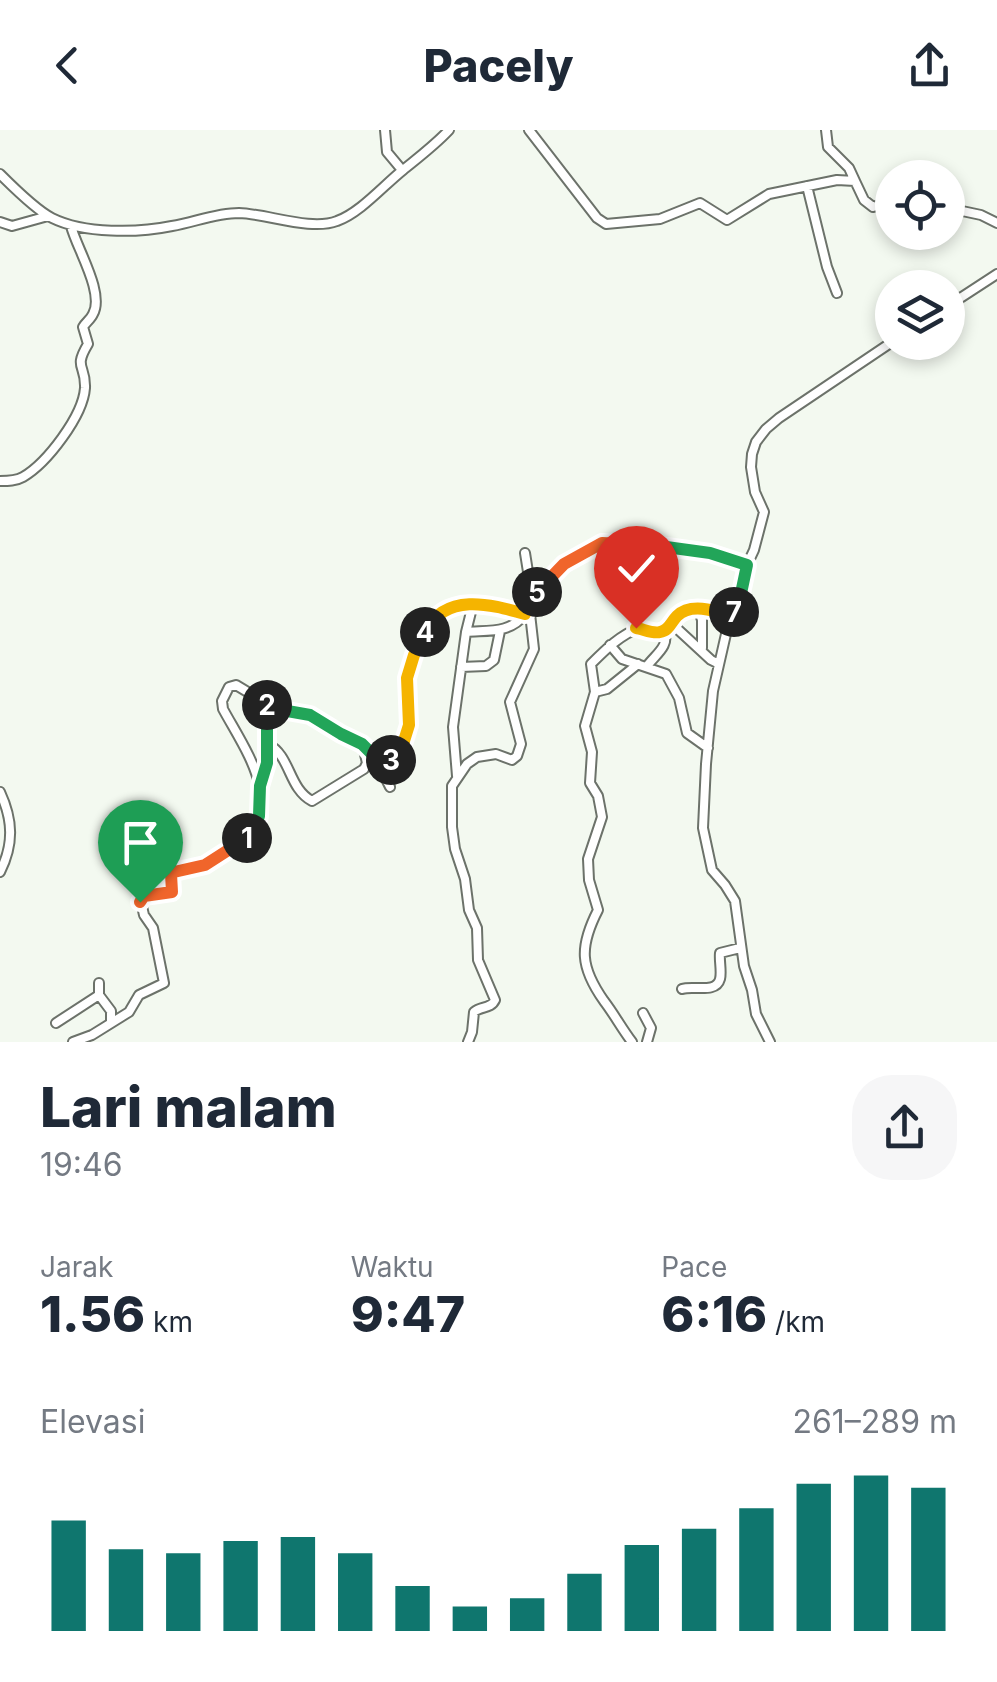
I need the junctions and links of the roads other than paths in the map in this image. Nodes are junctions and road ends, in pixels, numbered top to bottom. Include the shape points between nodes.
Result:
1 (385, 130) edge
2 (449, 130) edge
3 (530, 130) edge
4 (826, 130) edge
5 (402, 170) junction
6 (0, 174) edge
7 (855, 181) junction
8 (807, 186) junction
9 (875, 206) edge
10 (965, 212) edge
11 (48, 216) junction
12 (0, 222) edge
13 (997, 223) edge
14 (71, 226) junction
15 (997, 274) edge
16 (837, 293) dead end
17 (965, 295) edge
18 (875, 353) edge
19 (0, 481) edge
20 (525, 553) dead end
21 (747, 565) junction
22 (474, 604) junction
23 (529, 606) junction
24 (698, 608) junction
25 (732, 616) junction
26 (672, 624) junction
27 (500, 630) junction
28 (466, 632) junction
29 (664, 632) junction
30 (610, 645) junction
31 (702, 649) junction
32 (720, 664) junction
33 (642, 665) junction
34 (462, 667) junction
35 (594, 692) junction
36 (266, 704) junction
37 (268, 744) junction
38 (362, 744) junction
39 (708, 748) junction
40 (375, 757) junction
41 (457, 776) junction
42 (260, 786) junction
43 (390, 787) dead end
44 (0, 792) edge
45 (0, 872) edge
46 (740, 948) junction
47 (99, 983) dead end
48 (682, 988) dead end
49 (99, 995) junction
50 (643, 1013) dead end
51 (112, 1022) junction
52 (56, 1023) dead end
53 (73, 1042) edge
54 (468, 1042) edge
55 (632, 1042) edge
56 (646, 1042) edge
57 (770, 1042) edge

1 - 5 street via 387,152
2 - 5 street
3 - 8 street via 606,224 660,219 700,204 727,220 769,194
4 - 7 street via 828,147
5 - 14 street via 337,222 240,213 140,231
6 - 11 street
7 - 8 street
7 - 9 street via 868,205
8 - 16 street
10 - 13 street
11 - 12 street via 12,226
11 - 14 street
14 - 19 street via 96,304 83,327 85,392 51,452 22,478
15 - 17 street
18 - 21 street via 787,412 756,442 751,467 764,512
20 - 23 street
21 - 23 street via 684,548 602,543 558,569
21 - 25 street
22 - 23 street
22 - 28 street
22 - 40 street via 445,609 431,621 407,678 409,725 399,757
23 - 27 street via 516,625
23 - 41 street via 534,649 510,702 520,750 512,760 477,757
24 - 25 street
24 - 26 street
24 - 31 street
25 - 32 street
26 - 29 street
26 - 31 street
27 - 28 street
27 - 34 street via 494,660
28 - 34 street
29 - 30 street via 640,627
29 - 33 street via 666,644
30 - 33 street via 622,659
30 - 35 street via 592,664
31 - 32 street
32 - 39 street
33 - 35 street
33 - 39 street via 666,674 687,733
34 - 41 street via 453,727
35 - 55 street via 586,726 590,784 602,818 589,852 588,880 598,910 583,954 589,979
36 - 37 street
36 - 38 street via 310,715
36 - 42 street via 234,684 222,704
37 - 38 street via 279,750 298,790 312,801 366,766
37 - 42 street
38 - 40 street
39 - 46 street via 703,828 712,870 735,901
40 - 43 street
41 - 54 street via 455,849 477,928 480,968 496,1000 474,1012
42 - 51 street via 258,821 244,841 205,865 171,874 169,894 141,900 164,982 138,995 129,1012
44 - 45 street via 11,823
46 - 48 street via 720,953 716,986
46 - 57 street
47 - 49 street
49 - 51 street
49 - 52 street
50 - 56 street via 651,1028
51 - 53 street

